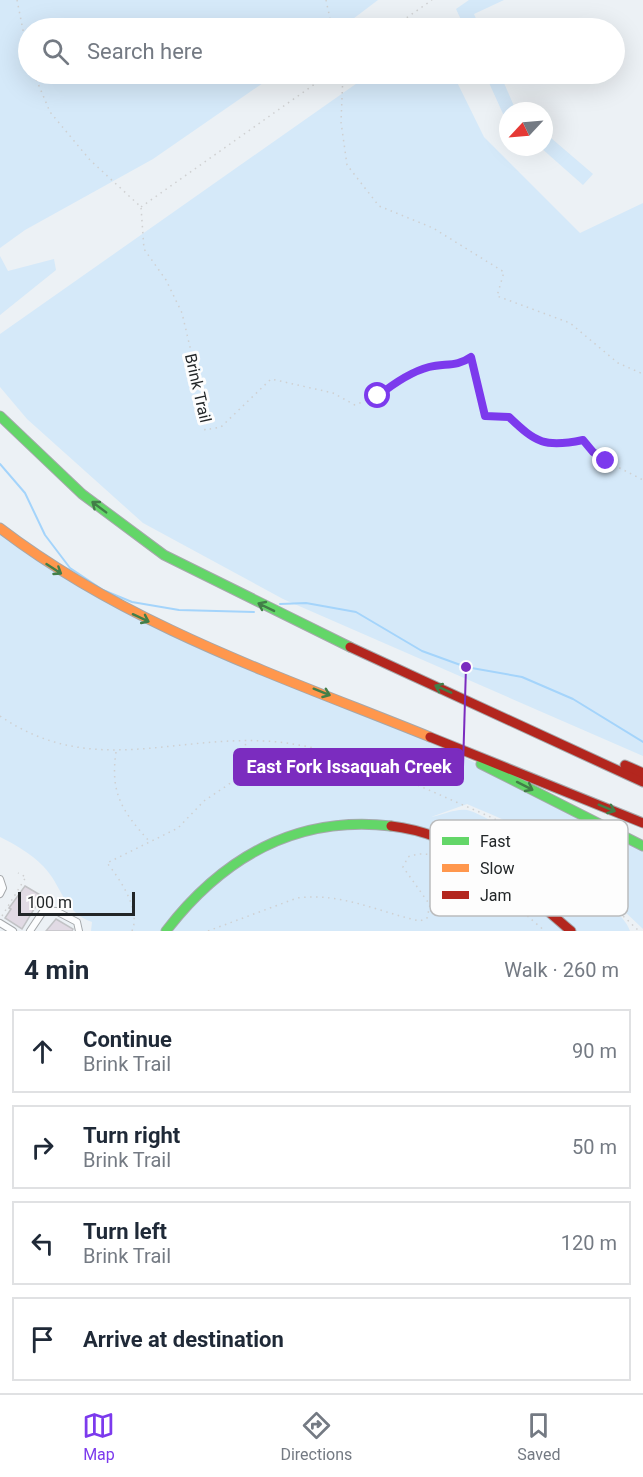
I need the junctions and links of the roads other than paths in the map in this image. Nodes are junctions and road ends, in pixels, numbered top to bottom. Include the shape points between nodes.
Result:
1 (0, 416) edge
2 (0, 528) edge
3 (497, 713) junction
4 (416, 731) junction
5 (643, 773) edge
6 (643, 782) edge
7 (592, 820) edge
8 (643, 823) edge
9 (430, 834) edge
10 (628, 838) edge
11 (643, 846) edge
12 (0, 879) edge
13 (0, 894) edge
14 (553, 916) edge
15 (0, 921) edge
16 (13, 931) edge
17 (30, 931) edge
18 (79, 931) edge
19 (166, 931) edge
20 (571, 931) edge

3 -> 1 main road via 306,627 164,555 82,494
2 -> 4 main road via 89,591 157,625
3 - 5 main road
3 - 6 main road
4 -> 7 main road
4 -> 8 main road
9 - 19 main road via 395,826 355,824 296,834 243,857 204,886
10 -> 11 main road
12 - 13 street
14 - 20 main road
15 - 16 street
17 - 18 street via 44,910 56,911 77,922

